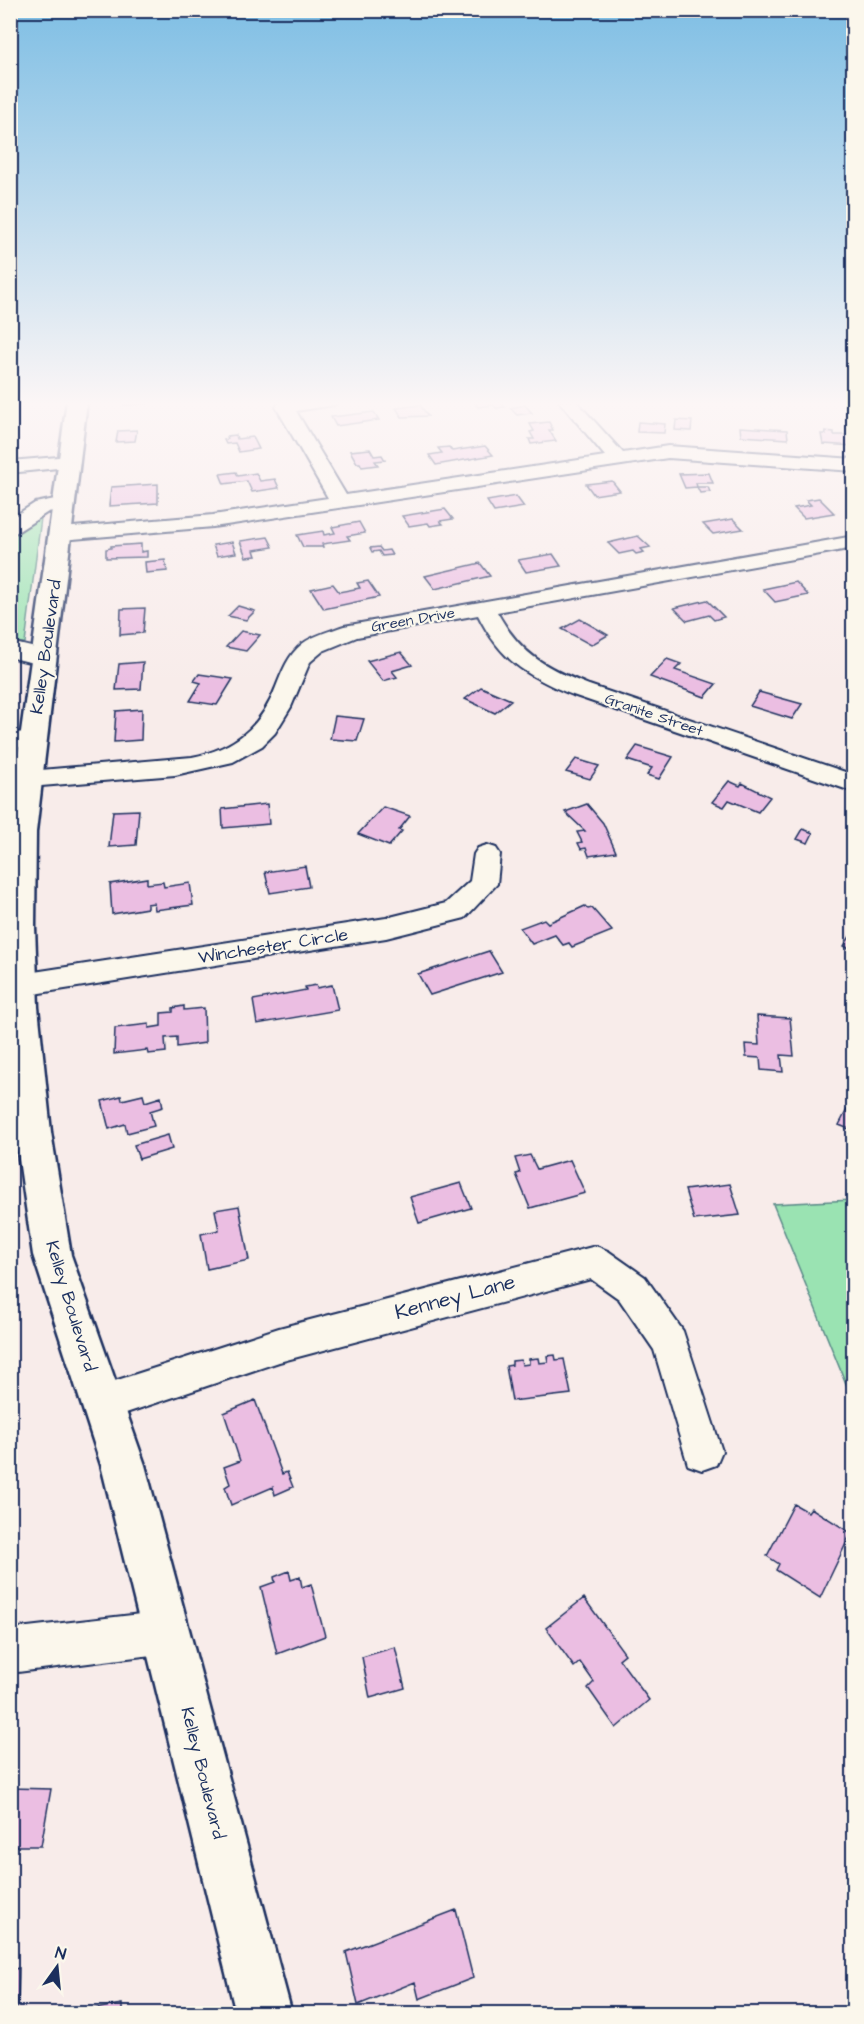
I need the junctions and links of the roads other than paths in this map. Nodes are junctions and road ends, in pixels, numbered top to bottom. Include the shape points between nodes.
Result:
1 (66, 495) edge
2 (336, 495) edge
3 (382, 495) edge
4 (340, 502) junction
5 (63, 518) junction
6 (10, 528) edge
7 (854, 542) edge
8 (484, 607) junction
9 (28, 653) edge
10 (22, 740) edge
11 (29, 779) junction
12 (854, 783) edge
13 (487, 854) dead end
14 (21, 985) junction
15 (19, 1075) edge
16 (102, 1403) junction
17 (702, 1451) dead end
18 (167, 1632) junction
19 (10, 1651) edge
20 (264, 2013) edge

1 - 5 main road, Kelley Boulevard
2 - 4 street
3 - 4 street
4 - 5 street via 203,522
5 - 6 street via 42,507
5 - 9 main road, Kelley Boulevard
7 - 8 street, Green Drive
8 - 11 street, Green Drive via 366,628 323,641 296,665 283,699 263,732 251,743 219,759 186,766
8 - 12 street, Granite Street via 498,637 516,657 545,675
9 - 10 main road, Kelley Boulevard
10 - 11 main road, Kelley Boulevard
11 - 14 main road, Kelley Boulevard via 22,832
13 - 14 street, Winchester Circle via 483,884 454,911 386,928
14 - 15 main road, Kelley Boulevard
15 - 16 main road, Kelley Boulevard via 33,1132 52,1255
16 - 17 street, Kenney Lane via 279,1345 596,1262 632,1288 670,1343
16 - 18 main road, Kelley Boulevard via 123,1465
18 - 19 street
18 - 20 main road, Kelley Boulevard

